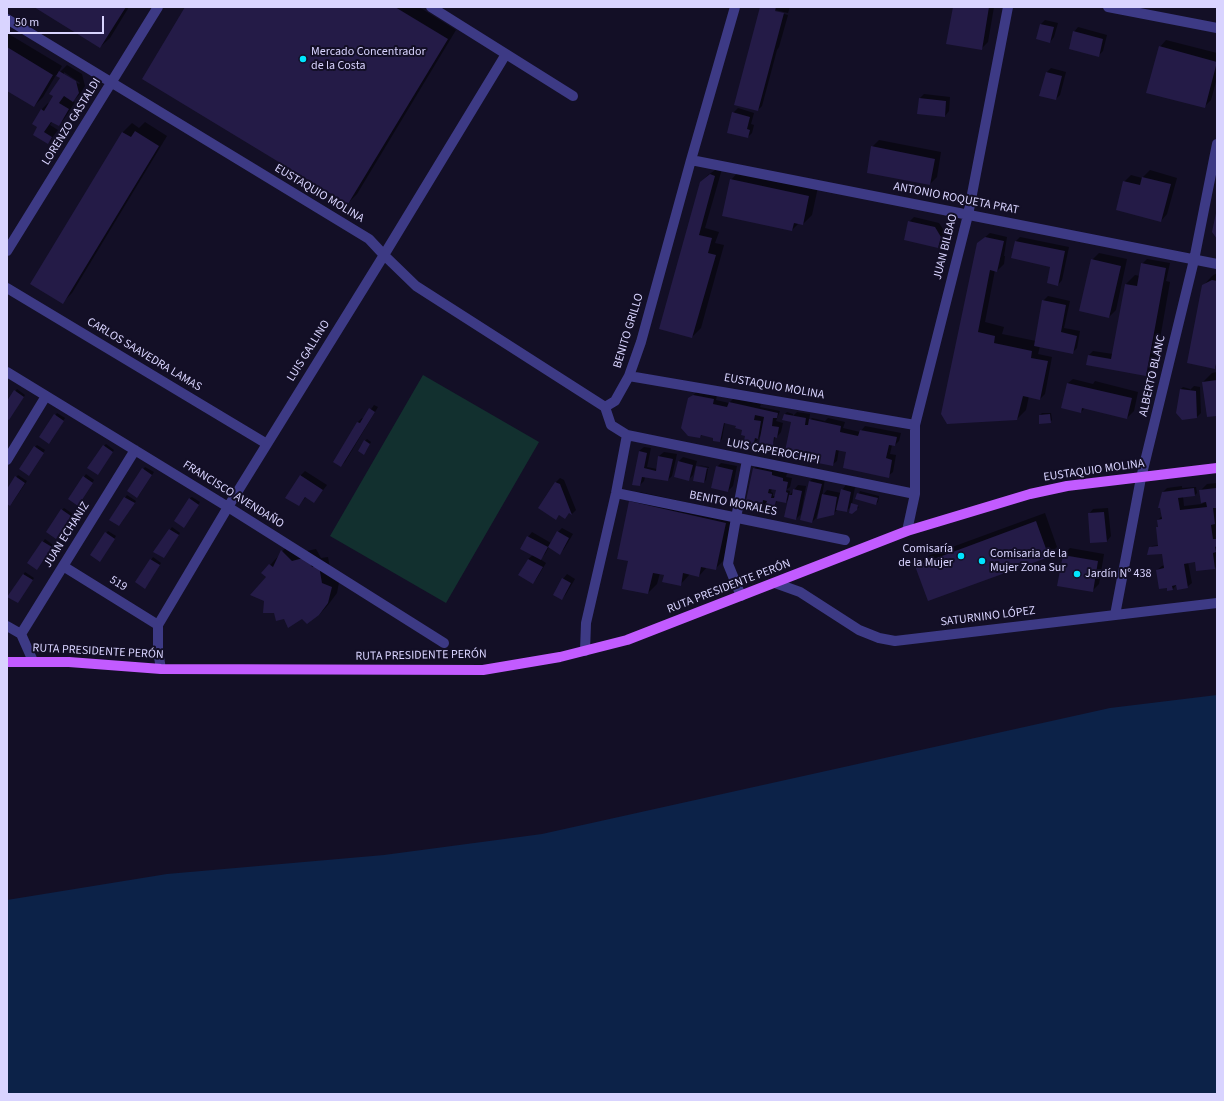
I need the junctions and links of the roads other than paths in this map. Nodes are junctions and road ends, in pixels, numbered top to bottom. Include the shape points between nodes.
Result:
1 (158, 7) edge
2 (431, 7) edge
3 (735, 7) edge
4 (1008, 7) edge
5 (1108, 7) edge
6 (7, 19) edge
7 (1217, 28) edge
8 (506, 54) junction
9 (111, 83) junction
10 (573, 96) dead end
11 (1217, 144) edge
12 (691, 160) junction
13 (968, 215) junction
14 (7, 251) edge
15 (384, 255) junction
16 (1194, 260) junction
17 (1217, 264) edge
18 (7, 288) edge
19 (7, 372) edge
20 (629, 376) junction
21 (46, 396) junction
22 (606, 407) junction
23 (915, 425) junction
24 (627, 435) junction
25 (267, 444) junction
26 (135, 450) junction
27 (7, 460) edge
28 (748, 460) junction
29 (1217, 468) edge
30 (1141, 478) junction
31 (616, 494) junction
32 (915, 494) junction
33 (228, 507) junction
34 (736, 518) junction
35 (907, 531) junction
36 (845, 540) dead end
37 (63, 566) junction
38 (775, 583) junction
39 (741, 596) junction
40 (1217, 603) edge
41 (1115, 615) junction
42 (158, 625) junction
43 (7, 626) edge
44 (21, 634) junction
45 (444, 644) dead end
46 (585, 651) junction
47 (33, 661) junction
48 (7, 662) edge
49 (161, 669) junction

1 - 9 street, LORENZO GASTALDI
2 - 8 street
3 - 12 street, BENITO GRILLO
4 - 13 street, JUAN BILBAO
5 - 7 street
6 - 9 street, EUSTAQUIO MOLINA
8 - 10 street
8 - 15 street, LUIS GALLINO
9 - 14 street, LORENZO GASTALDI
9 - 15 street, EUSTAQUIO MOLINA via 369,239
11 - 16 street, ALBERTO BLANC
12 - 13 street, ANTONIO ROQUETA PRAT
12 - 20 street, BENITO GRILLO via 641,342
13 - 16 street, ANTONIO ROQUETA PRAT
13 - 23 street, JUAN BILBAO
15 - 22 street, EUSTAQUIO MOLINA via 416,286
15 - 25 street, LUIS GALLINO
16 - 17 street, ANTONIO ROQUETA PRAT
16 - 30 street, ALBERTO BLANC
18 - 25 street, CARLOS SAAVEDRA LAMAS
19 - 21 street, FRANCISCO AVENDAÑO
20 - 22 street, BENITO GRILLO via 614,401
20 - 23 street, EUSTAQUIO MOLINA
21 - 26 street, FRANCISCO AVENDAÑO
21 - 27 street
22 - 24 street via 611,425
23 - 32 street, JUAN BILBAO
24 - 28 street, LUIS CAPEROCHIPI
24 - 31 street
25 - 33 street, LUIS GALLINO
26 - 33 street, FRANCISCO AVENDAÑO
26 - 37 street, JUAN ECHANIZ
28 - 32 street, LUIS CAPEROCHIPI
28 - 34 street
29 - 30 main road, EUSTAQUIO MOLINA
30 - 35 main road, EUSTAQUIO MOLINA via 1052,489
30 - 41 street, ALBERTO BLANC
31 - 34 street, BENITO MORALES
31 - 46 street via 586,623
32 - 35 street, JUAN BILBAO
33 - 42 street, LUIS GALLINO
33 - 45 street, FRANCISCO AVENDAÑO
34 - 36 street, BENITO MORALES
34 - 39 street via 728,564
35 - 38 main road, RUTA PRESIDENTE PERÓN
37 - 42 street, 519
37 - 44 street, JUAN ECHANIZ
38 - 39 main road, RUTA PRESIDENTE PERÓN
38 - 41 street, SATURNINO LÓPEZ via 800,592 859,630 895,641
39 - 46 main road, RUTA PRESIDENTE PERÓN via 627,640
40 - 41 street, SATURNINO LÓPEZ
42 - 49 street
43 - 44 street
44 - 47 street
46 - 49 main road, RUTA PRESIDENTE PERÓN via 483,670
47 - 48 main road, RUTA PRESIDENTE PERÓN
47 - 49 main road, RUTA PRESIDENTE PERÓN

